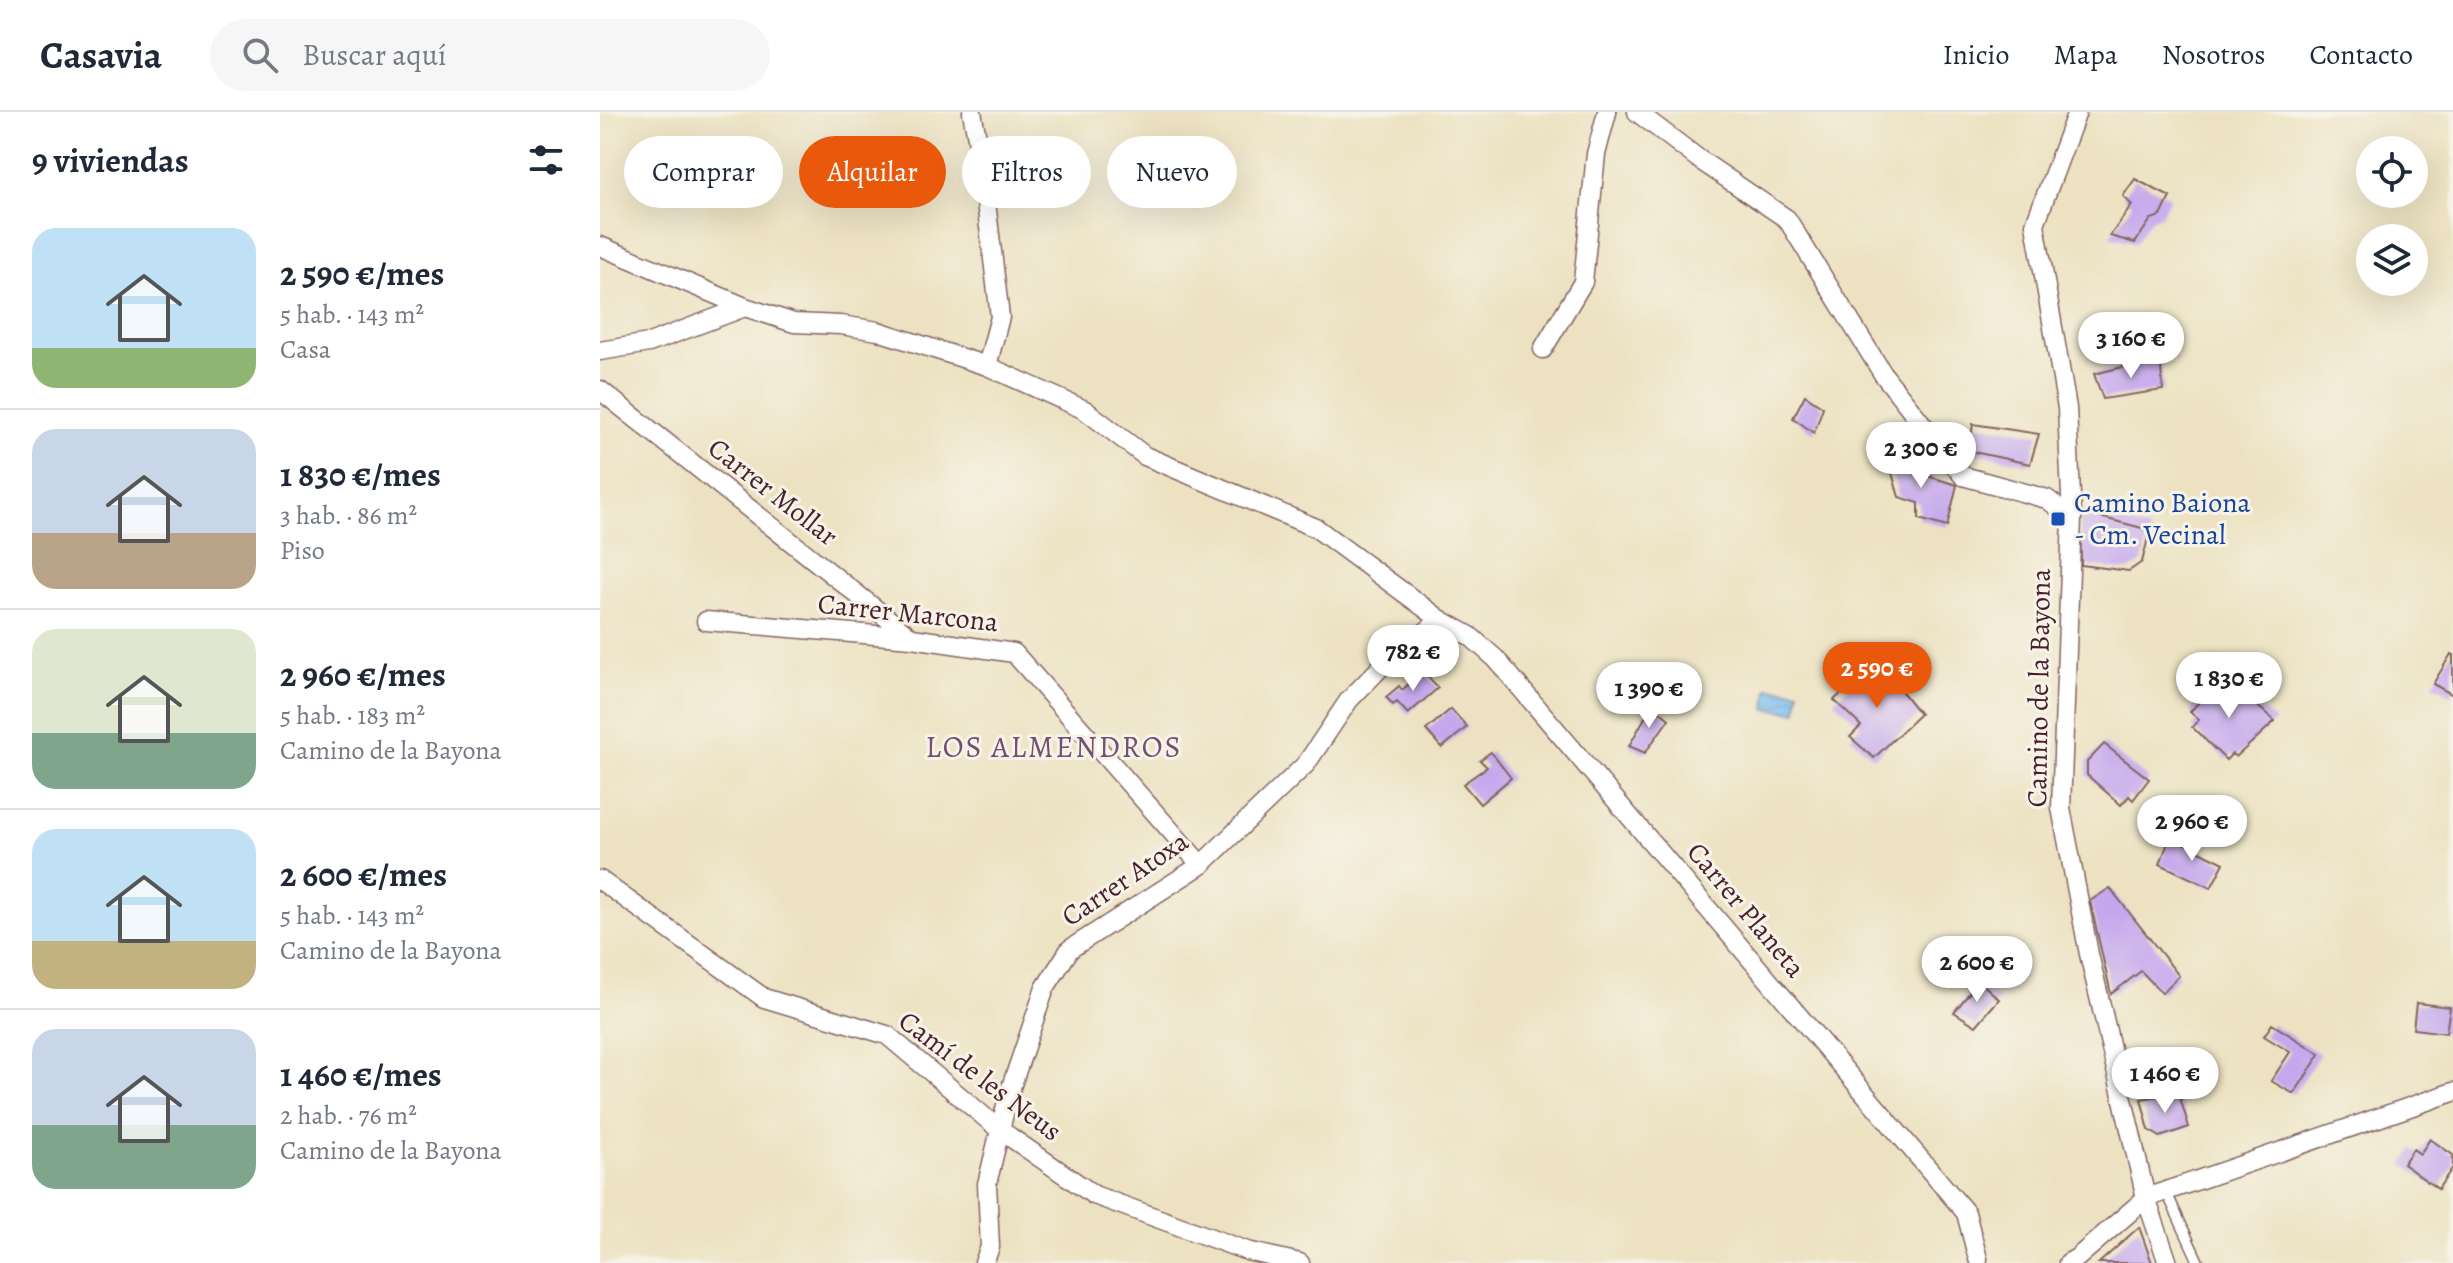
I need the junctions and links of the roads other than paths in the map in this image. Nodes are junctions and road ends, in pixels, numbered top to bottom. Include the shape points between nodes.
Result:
1 (972, 112) edge
2 (1607, 112) edge
3 (1637, 112) edge
4 (2077, 112) edge
5 (600, 246) edge
6 (745, 307) junction
7 (1543, 349) dead end
8 (600, 351) edge
9 (987, 366) junction
10 (600, 390) edge
11 (2072, 518) junction
12 (1441, 620) junction
13 (706, 621) dead end
14 (912, 638) junction
15 (1201, 865) junction
16 (600, 880) edge
17 (2453, 1092) edge
18 (1000, 1130) junction
19 (2166, 1191) junction
20 (2146, 1198) junction
21 (1259, 1258) edge
22 (1979, 1262) edge
23 (984, 1263) edge
24 (1300, 1263) edge
25 (2068, 1263) edge
26 (2168, 1263) edge
27 (2199, 1263) edge

1 - 9 street via 1000,317
2 - 7 street via 1596,154 1583,282
3 - 11 street via 1787,219 1883,374 1963,476 2047,499
4 - 11 street, Camino de la Bayona via 2035,224 2067,408
5 - 6 street, Carrer Planeta
6 - 8 street via 649,343
6 - 9 street, Carrer Planeta via 794,323 878,331
9 - 12 street, Carrer Planeta via 1085,410 1145,456 1316,528
10 - 14 street, Carrer Mollar
11 - 20 street, Camino de la Bayona via 2061,808
12 - 15 street, Carrer Atoxa via 1385,663 1349,700 1306,764
12 - 22 street, Carrer Planeta via 1496,659 1966,1213
13 - 14 street, Carrer Marcona
14 - 15 street, Carrer Marcona via 1014,653
15 - 18 street, Carrer Atoxa via 1070,949 1045,988
16 - 18 street, Camí de les Neus via 764,998 887,1035
17 - 19 street
18 - 21 street, Camí de les Neus via 1094,1195
18 - 23 street, Carrer Atoxa via 987,1184 990,1247
19 - 20 street
19 - 27 lane
20 - 25 street
20 - 26 street, Camino de la Bayona
21 - 24 street, Camí de les Neus

